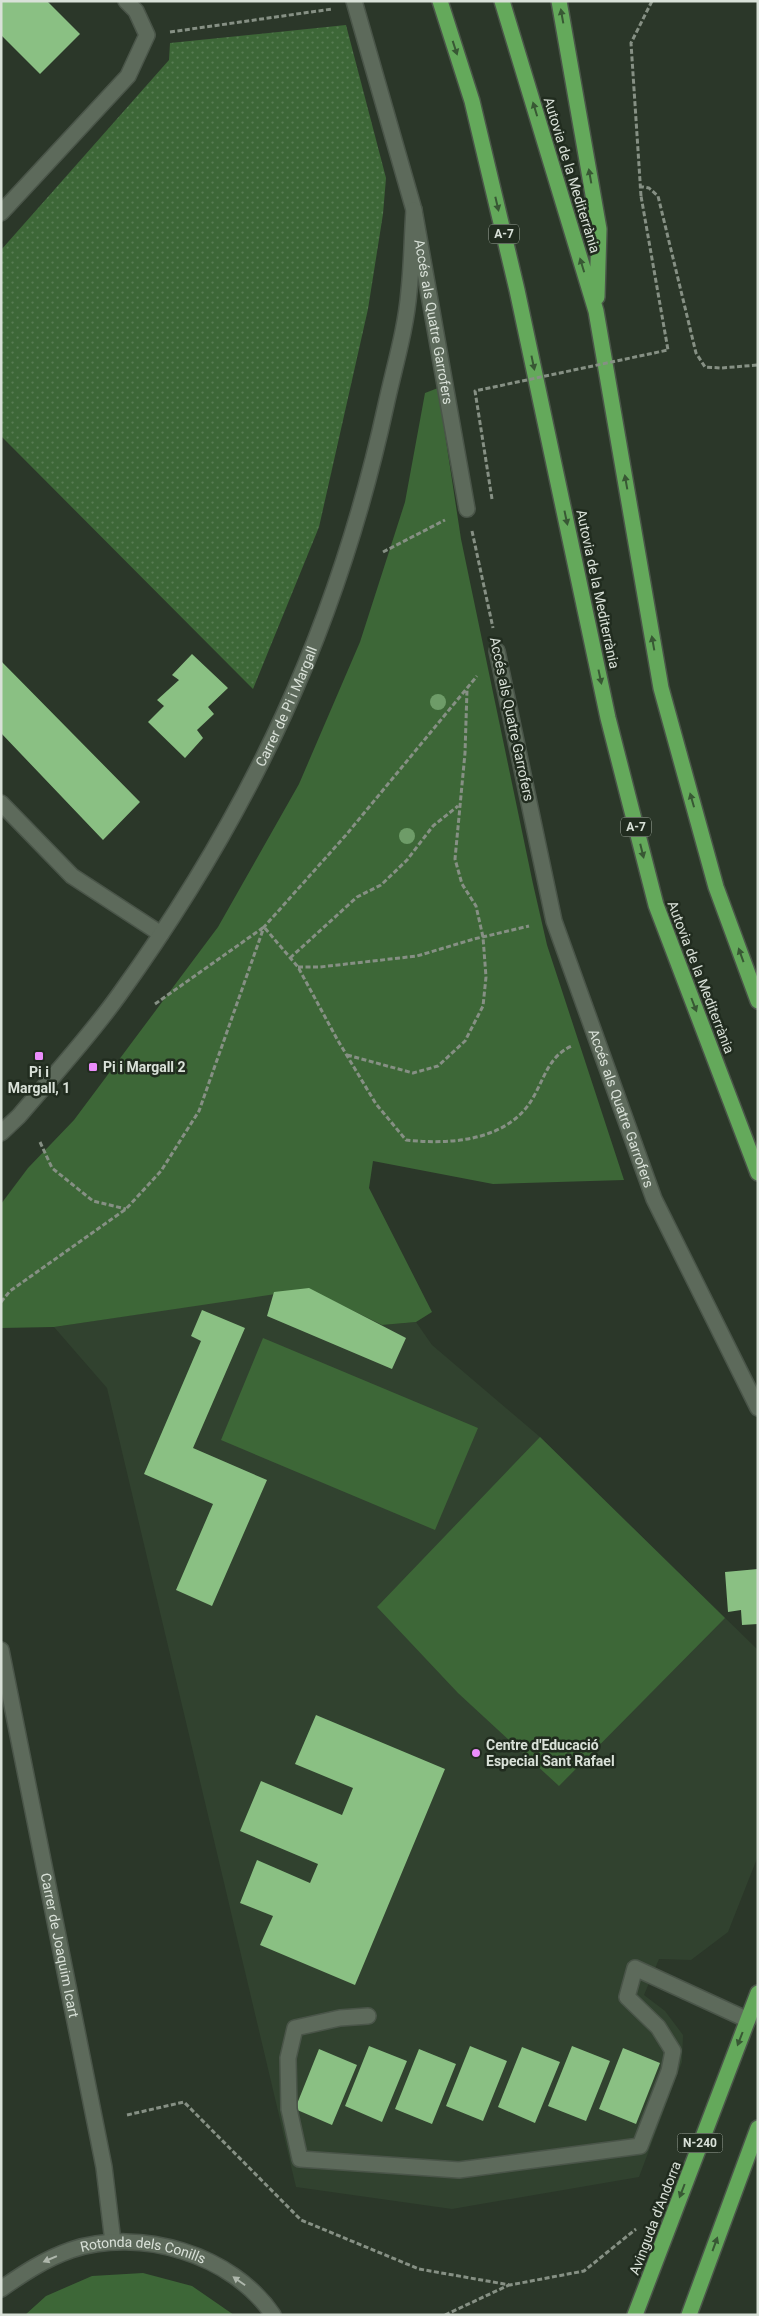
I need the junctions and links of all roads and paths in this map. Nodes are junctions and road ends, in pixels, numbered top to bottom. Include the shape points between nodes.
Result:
1 (126, 1) edge
2 (440, 1) edge
3 (502, 1) edge
4 (559, 1) edge
5 (652, 1) edge
6 (354, 3) edge
7 (147, 35) junction
8 (639, 186) junction
9 (414, 210) junction
10 (1, 213) edge
11 (596, 311) junction
12 (758, 366) edge
13 (492, 499) dead end
14 (467, 509) junction
15 (383, 552) dead end
16 (498, 651) junction
17 (467, 689) junction
18 (1, 803) edge
19 (459, 806) junction
20 (554, 921) junction
21 (264, 926) junction
22 (161, 934) junction
23 (483, 937) junction
24 (290, 958) junction
25 (298, 967) junction
26 (758, 1001) edge
27 (155, 1004) dead end
28 (595, 1035) junction
29 (347, 1055) junction
30 (1, 1133) edge
31 (40, 1142) dead end
32 (758, 1173) edge
33 (126, 1209) junction
34 (1, 1302) edge
35 (758, 1408) edge
36 (1, 1650) edge
37 (758, 1993) edge
38 (368, 2016) dead end
39 (748, 2020) junction
40 (127, 2115) dead end
41 (758, 2128) edge
42 (636, 2229) dead end
43 (113, 2242) junction
44 (510, 2285) junction
45 (1, 2289) edge
46 (273, 2315) edge
47 (445, 2315) edge
48 (636, 2315) edge
49 (689, 2315) edge

1 - 7 street via 136,11
2 -> 32 highway, Autovia de la Mediterrània / A-7 via 472,101 517,290 608,718 656,905
11 -> 3 highway, Autovia de la Mediterrània
11 -> 4 highway via 599,229
5 - 8 path via 631,43
6 - 7 path
6 - 9 street, Accés als Quatre Garrofers
7 - 10 street via 128,76
8 - 12 path via 649,188 658,196 696,353 705,367
8 - 13 path, bridge via 668,350 475,391
9 - 14 street, Accés als Quatre Garrofers
9 - 22 street, Carrer de Pi i Margall via 409,294 373,465 319,634 279,729 206,865
26 -> 11 highway, Autovia de la Mediterrània via 716,887 661,688
14 - 15 path
14 - 16 path, Accés als Quatre Garrofers
16 - 17 path
16 - 20 street, Accés als Quatre Garrofers
17 - 19 path
17 - 21 path via 346,835
18 - 22 street via 72,876
19 - 23 path via 455,859 462,884 476,906
19 - 24 path via 433,826 407,860 381,885 357,897
20 - 23 path
20 - 28 street, Accés als Quatre Garrofers
21 - 24 path
21 - 27 path
21 - 33 path via 200,1111 161,1171
22 - 30 street, Carrer de Pi i Margall via 111,1005 19,1116
23 - 25 path via 417,956
23 - 29 path via 486,977 483,1006 465,1041 438,1066 413,1073
24 - 25 path
25 - 29 path
28 - 29 path via 560,1051 544,1073 534,1097 518,1117 489,1135 433,1143 406,1140 376,1104
28 - 35 street, Accés als Quatre Garrofers via 654,1199
31 - 33 path via 52,1168 93,1201
33 - 34 path via 10,1291
36 - 43 street, Carrer de Joaquim Icart via 104,2167
37 - 39 highway, Avinguda d'Andorra / N-240
38 - 39 street via 340,2018 295,2028 288,2058 289,2109 300,2159 459,2170 640,2146 669,2071 673,2051 658,2026 627,1997 635,1968
39 -> 48 highway, Avinguda d'Andorra / N-240
40 - 44 path via 184,2102 301,2220 419,2269
49 -> 41 highway
42 - 44 path via 584,2271
43 -> 45 street, Rotonda dels Conills via 72,2250 42,2262
46 -> 43 street, Rotonda dels Conills via 245,2285 216,2265 175,2249 148,2243
44 - 47 path

